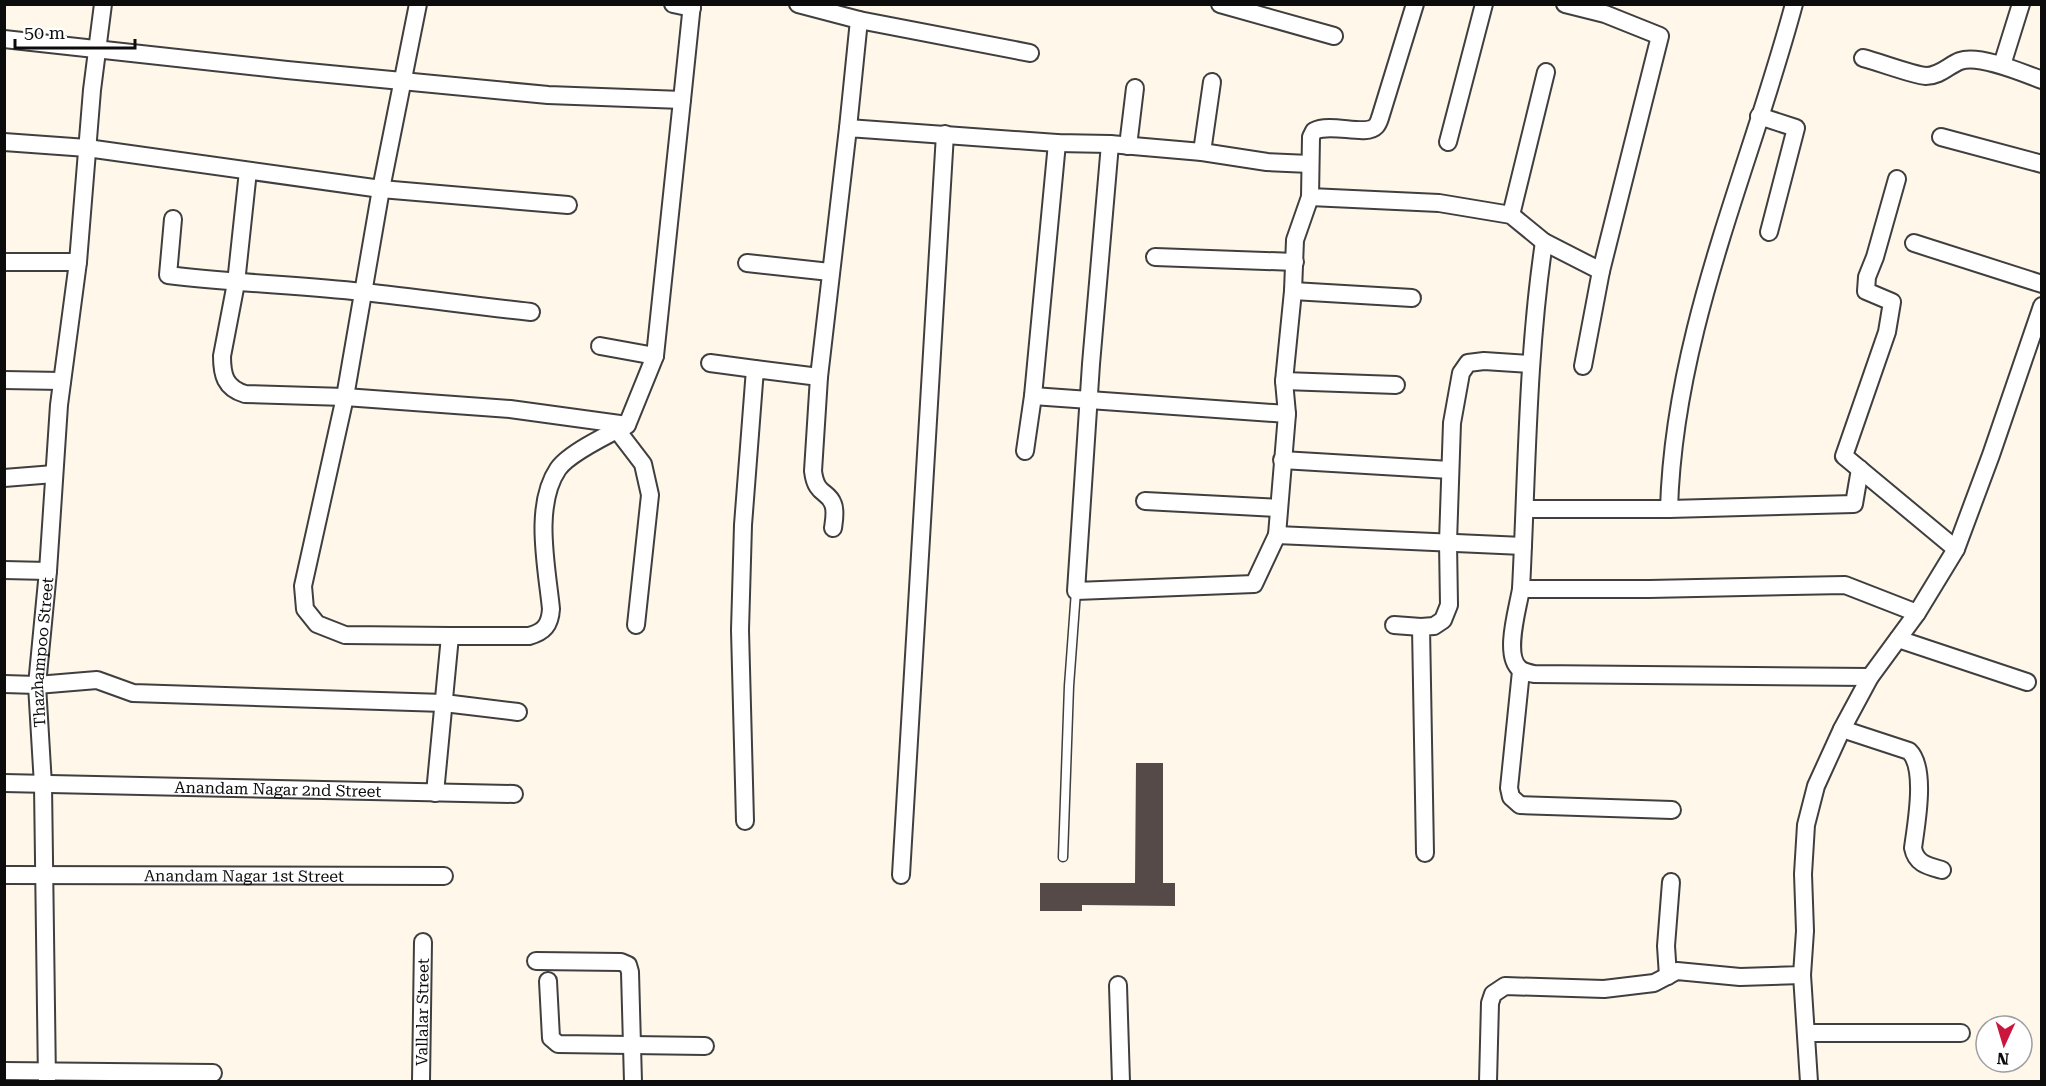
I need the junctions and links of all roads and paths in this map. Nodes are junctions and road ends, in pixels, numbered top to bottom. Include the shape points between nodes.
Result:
1 (103, 4) edge
2 (418, 4) edge
3 (673, 4) edge
4 (798, 4) edge
5 (1220, 4) edge
6 (1415, 4) edge
7 (1484, 4) edge
8 (1565, 4) edge
9 (1794, 4) edge
10 (2021, 4) edge
11 (692, 6) edge
12 (1605, 9) edge
13 (858, 20) junction
14 (1334, 36) dead end
15 (4, 39) edge
16 (97, 49) junction
17 (1030, 53) dead end
18 (1863, 58) dead end
19 (2002, 65) junction
20 (1546, 72) dead end
21 (2042, 80) edge
22 (402, 81) junction
23 (1212, 82) dead end
24 (1135, 87) dead end
25 (682, 100) junction
26 (1760, 116) junction
27 (848, 128) junction
28 (945, 134) junction
29 (1941, 137) dead end
30 (4, 142) edge
31 (1448, 142) dead end
32 (1057, 143) junction
33 (1110, 144) junction
34 (1128, 146) junction
35 (87, 148) junction
36 (1202, 152) junction
37 (1310, 164) junction
38 (2042, 165) edge
39 (248, 171) junction
40 (1897, 179) dead end
41 (381, 189) junction
42 (1310, 197) junction
43 (568, 205) dead end
44 (1511, 215) junction
45 (173, 219) dead end
46 (1769, 232) dead end
47 (1544, 242) junction
48 (1914, 243) dead end
49 (1155, 257) dead end
50 (4, 262) edge
51 (78, 262) junction
52 (1295, 262) junction
53 (747, 263) dead end
54 (1601, 271) junction
55 (830, 272) junction
56 (236, 283) junction
57 (2042, 284) edge
58 (1293, 291) junction
59 (364, 292) junction
60 (1412, 298) dead end
61 (2042, 306) edge
62 (531, 312) dead end
63 (600, 346) dead end
64 (655, 356) junction
65 (710, 363) dead end
66 (1531, 364) junction
67 (1583, 366) dead end
68 (754, 369) junction
69 (819, 377) junction
70 (4, 381) edge
71 (62, 381) junction
72 (1284, 381) junction
73 (1396, 385) dead end
74 (1032, 396) junction
75 (345, 397) junction
76 (1089, 399) junction
77 (1287, 414) junction
78 (622, 428) junction
79 (1025, 451) dead end
80 (1282, 460) junction
81 (1860, 469) junction
82 (1450, 470) junction
83 (54, 474) junction
84 (4, 478) edge
85 (1145, 501) dead end
86 (1279, 508) junction
87 (1525, 509) junction
88 (1669, 509) junction
89 (833, 528) dead end
90 (1277, 535) junction
91 (1448, 542) junction
92 (1523, 546) junction
93 (1956, 549) junction
94 (4, 570) edge
95 (48, 571) junction
96 (1521, 589) junction
97 (1076, 591) junction
98 (1917, 613) junction
99 (636, 625) dead end
100 (1394, 625) dead end
101 (1421, 627) junction
102 (450, 636) junction
103 (1898, 639) junction
104 (1521, 671) junction
105 (1870, 677) junction
106 (2027, 682) dead end
107 (4, 684) edge
108 (37, 685) junction
109 (444, 703) junction
110 (518, 712) dead end
111 (1842, 729) junction
112 (4, 783) edge
113 (43, 784) junction
114 (435, 793) junction
115 (514, 794) dead end
116 (1672, 810) dead end
117 (745, 821) dead end
118 (1425, 853) dead end
119 (1063, 857) dead end
120 (1942, 870) dead end
121 (4, 875) edge
122 (44, 875) junction
123 (901, 875) dead end
124 (444, 876) dead end
125 (1671, 882) dead end
126 (423, 942) dead end
127 (536, 961) dead end
128 (1802, 975) junction
129 (1668, 976) junction
130 (548, 981) dead end
131 (1118, 985) dead end
132 (1806, 1033) junction
133 (1961, 1034) dead end
134 (632, 1045) junction
135 (705, 1046) dead end
136 (4, 1071) edge
137 (213, 1073) dead end
138 (47, 1077) edge
139 (421, 1082) edge
140 (633, 1082) edge
141 (1121, 1082) edge
142 (1488, 1082) edge
143 (1809, 1082) edge

1 - 16 street, Thazhampoo Street
2 - 22 street
3 - 11 street
4 - 13 street
5 - 14 street
6 - 37 street via 1376,127 1320,128 1311,137
7 - 31 street
8 - 12 street
9 - 26 street
10 - 19 street
11 - 25 street
12 - 54 street via 1660,36
13 - 17 street
13 - 27 street
15 - 16 street
16 - 22 street
16 - 35 street, Thazhampoo Street
18 - 19 street via 1926,76 1962,60
19 - 21 street
20 - 44 street
22 - 25 street via 548,95
22 - 41 street
23 - 36 street
24 - 34 street
25 - 64 street
26 - 46 street via 1796,128
26 - 88 street via 1697,317 1670,468
27 - 28 street
27 - 55 street
28 - 32 street
28 - 123 street
29 - 38 street
30 - 35 street
32 - 33 street
32 - 74 street
33 - 34 street
33 - 76 street
34 - 36 street
35 - 39 street
35 - 51 street, Thazhampoo Street
36 - 37 street
37 - 42 street
39 - 41 street
39 - 56 street
40 - 81 street via 1866,291 1892,302 1887,332 1844,456
41 - 43 street
41 - 59 street
42 - 44 street via 1438,203
42 - 52 street via 1295,240
44 - 47 street
45 - 56 street via 168,275
47 - 54 street
47 - 66 street
48 - 57 street
49 - 52 street
50 - 51 street
51 - 71 street, Thazhampoo Street
52 - 58 street
53 - 55 street
54 - 67 street
55 - 69 street
56 - 59 street
56 - 75 street via 222,356 225,380 235,391
58 - 60 street
58 - 72 street
59 - 62 street
59 - 75 street
61 - 93 street
63 - 64 street
64 - 78 street
65 - 68 street
66 - 82 street via 1468,363 1461,373 1452,423
66 - 87 street
68 - 69 street
68 - 117 street via 741,618
69 - 89 street via 813,471 815,484 835,506
70 - 71 street
71 - 83 street, Thazhampoo Street
72 - 73 street
72 - 77 street
74 - 76 street
74 - 79 street
75 - 78 street via 510,409
75 - 102 street via 303,586 304,609 317,624 345,635
76 - 77 street
76 - 97 street
77 - 80 street
78 - 99 street via 643,464 650,495
78 - 102 street via 592,442 558,468 546,494 544,521 551,609 550,622 541,633
80 - 82 street
80 - 86 street
81 - 88 street via 1854,504
81 - 93 street
82 - 91 street
83 - 84 street
83 - 95 street, Thazhampoo Street
85 - 86 street
86 - 90 street
87 - 88 street
87 - 92 street
90 - 91 street
90 - 97 street via 1254,584
91 - 92 street
91 - 101 street via 1449,605 1443,620
92 - 96 street
93 - 98 street
94 - 95 street
95 - 108 street, Thazhampoo Street
96 - 98 street via 1845,585
96 - 104 street via 1511,650
97 - 119 lane
98 - 103 street
100 - 101 street
101 - 118 street
102 - 109 street
103 - 105 street
103 - 106 street
104 - 105 street
104 - 116 street via 1511,797 1520,805
105 - 111 street
107 - 108 street
108 - 109 street via 97,680 133,693
108 - 113 street, Thazhampoo Street
109 - 110 street
109 - 114 street
111 - 120 street via 1915,756 1919,780 1913,848 1915,856 1926,865
111 - 128 street via 1816,786 1806,825
112 - 113 street, Anandam Nagar 2nd Street
113 - 114 street, Anandam Nagar 2nd Street
113 - 122 street, Thazhampoo Street
114 - 115 street, Anandam Nagar 2nd Street
121 - 122 street, Anandam Nagar 1st Street
122 - 124 street, Anandam Nagar 1st Street
122 - 138 street, Thazhampoo Street
125 - 129 street
126 - 139 street, Vallalar Street
127 - 134 street via 621,962 628,966
128 - 129 street via 1740,977 1677,971
128 - 132 street
129 - 142 street via 1654,983 1604,988 1505,986 1493,994 1490,1003
130 - 134 street via 549,1028 551,1038 558,1044
131 - 141 street
132 - 133 street
132 - 143 street
134 - 135 street
134 - 140 street
136 - 138 street
137 - 138 street

